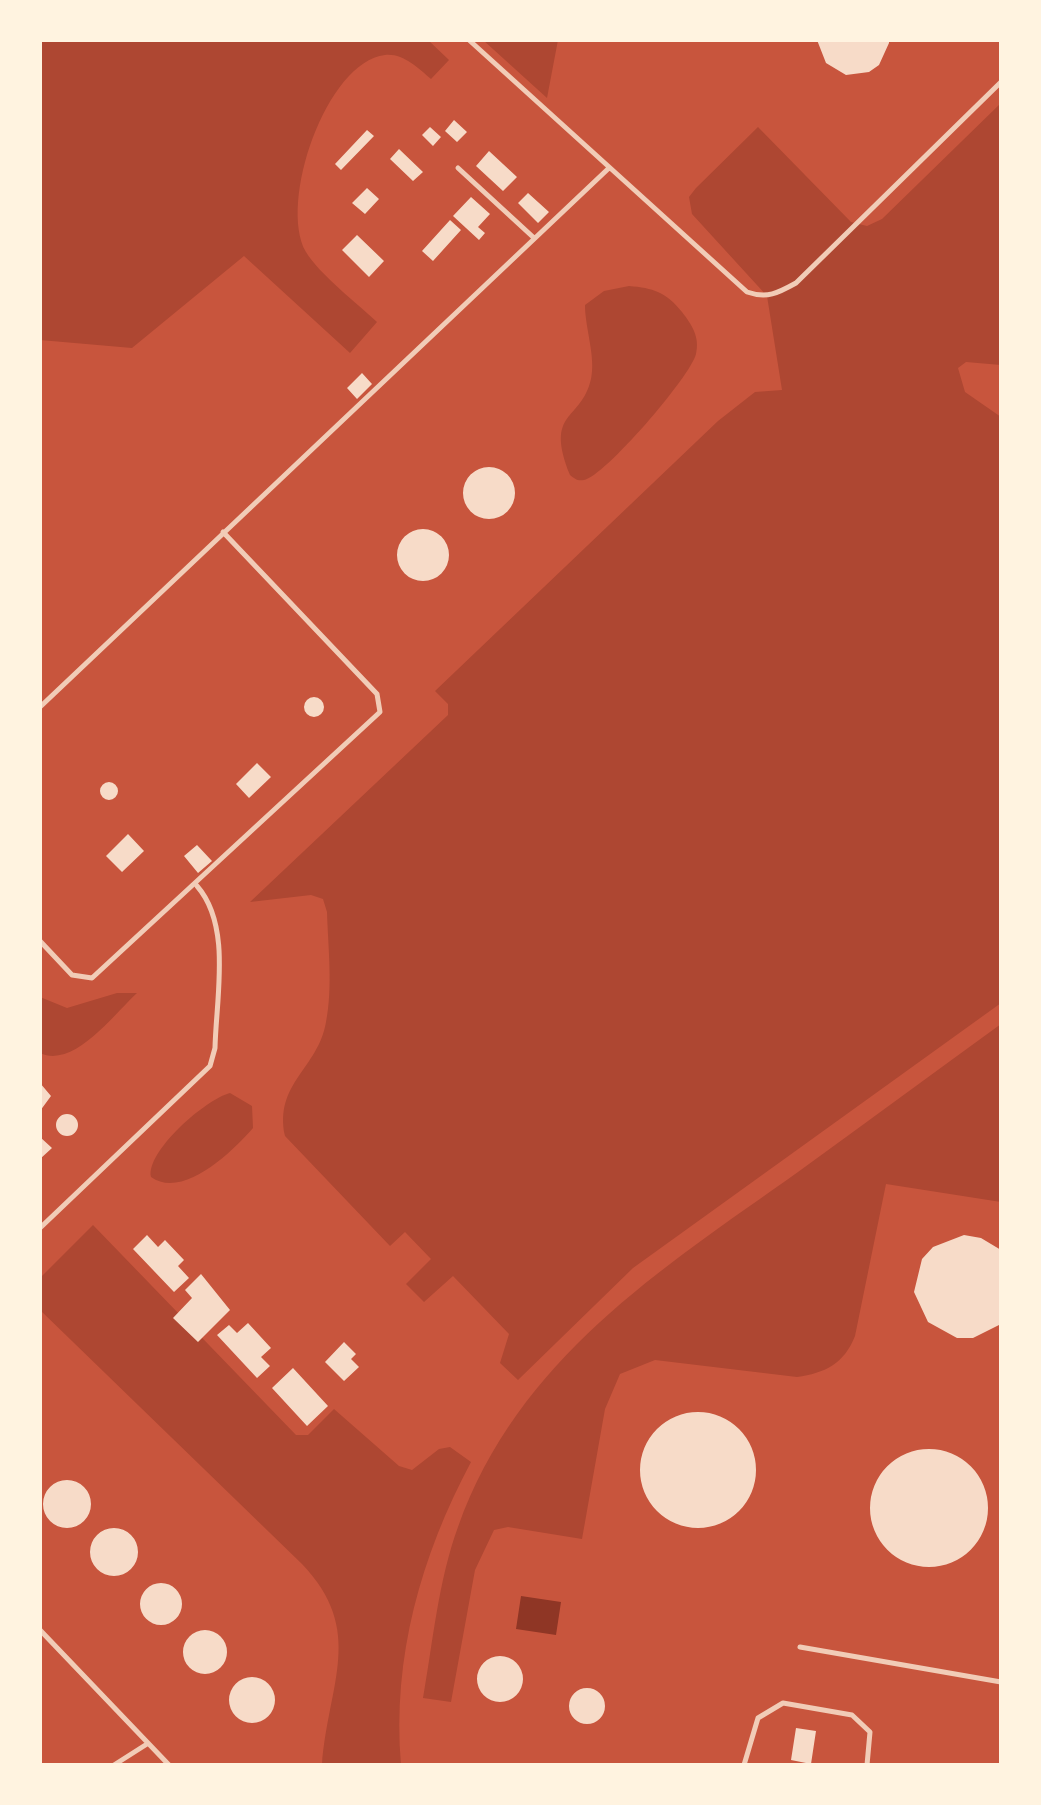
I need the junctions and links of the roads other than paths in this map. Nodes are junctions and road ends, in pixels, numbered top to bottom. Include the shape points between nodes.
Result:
1 (470, 40) edge
2 (1001, 82) edge
3 (458, 168) dead end
4 (609, 168) junction
5 (533, 237) junction
6 (223, 532) junction
7 (40, 707) edge
8 (197, 886) junction
9 (40, 941) edge
10 (40, 1228) edge
11 (40, 1630) edge
12 (800, 1647) dead end
13 (1001, 1682) edge
14 (148, 1744) junction
15 (114, 1765) edge
16 (169, 1765) edge
17 (744, 1765) edge
18 (867, 1765) edge

1 - 4 lane
2 - 4 lane via 796,283 767,296 747,292
3 - 5 lane
4 - 5 lane
5 - 6 lane
6 - 7 lane
6 - 8 lane via 378,694 380,712
8 - 9 lane via 92,978 72,975
8 - 10 lane via 217,926 210,1066
11 - 14 lane
12 - 13 lane
14 - 15 lane
14 - 16 lane
17 - 18 lane via 758,1718 783,1703 860,1720 870,1732

